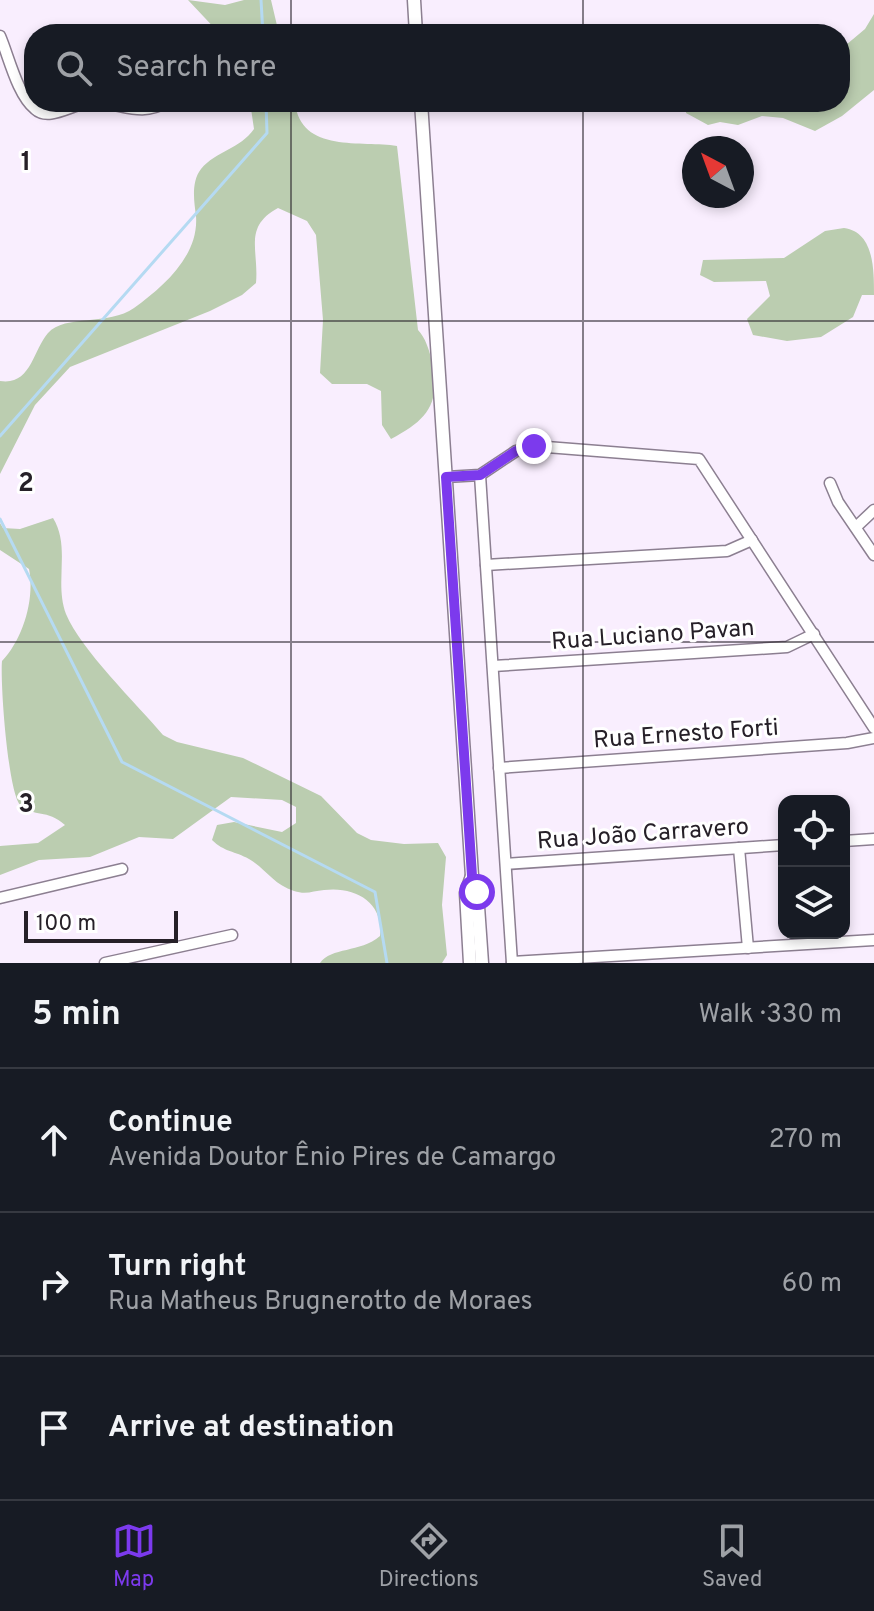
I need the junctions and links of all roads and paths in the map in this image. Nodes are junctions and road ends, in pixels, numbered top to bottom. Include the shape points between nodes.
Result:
1 (414, 0) edge
2 (415, 24) edge
3 (0, 36) edge
4 (24, 91) edge
5 (422, 112) edge
6 (480, 475) junction
7 (446, 477) junction
8 (830, 483) dead end
9 (874, 510) edge
10 (856, 527) junction
11 (752, 540) junction
12 (874, 555) edge
13 (486, 565) junction
14 (814, 634) junction
15 (493, 666) junction
16 (874, 728) edge
17 (874, 738) edge
18 (499, 768) junction
19 (874, 839) edge
20 (850, 841) edge
21 (778, 845) edge
22 (739, 848) junction
23 (506, 864) junction
24 (122, 869) dead end
25 (472, 876) junction
26 (0, 898) edge
27 (232, 935) dead end
28 (874, 940) edge
29 (748, 948) junction
30 (105, 963) edge
31 (470, 963) edge
32 (482, 963) edge
33 (512, 963) edge

1 - 2 main road
3 - 4 street
5 - 7 main road
6 - 7 street
6 - 11 street via 516,451 534,446 699,459
6 - 13 street
7 - 25 main road
8 - 10 street
9 - 10 street
10 - 12 street
11 - 13 street via 727,551
11 - 14 street
13 - 15 street
14 - 15 street, Rua Luciano Pavan via 787,647
14 - 16 street
15 - 18 street
17 - 18 street, Rua Ernesto Forti
18 - 23 street
19 - 20 street
21 - 22 street, Rua João Carravero
22 - 23 street, Rua João Carravero
22 - 29 street
23 - 33 street
24 - 26 street
25 - 31 main road via 466,893
25 - 32 main road
27 - 30 street
28 - 29 street
29 - 33 street

